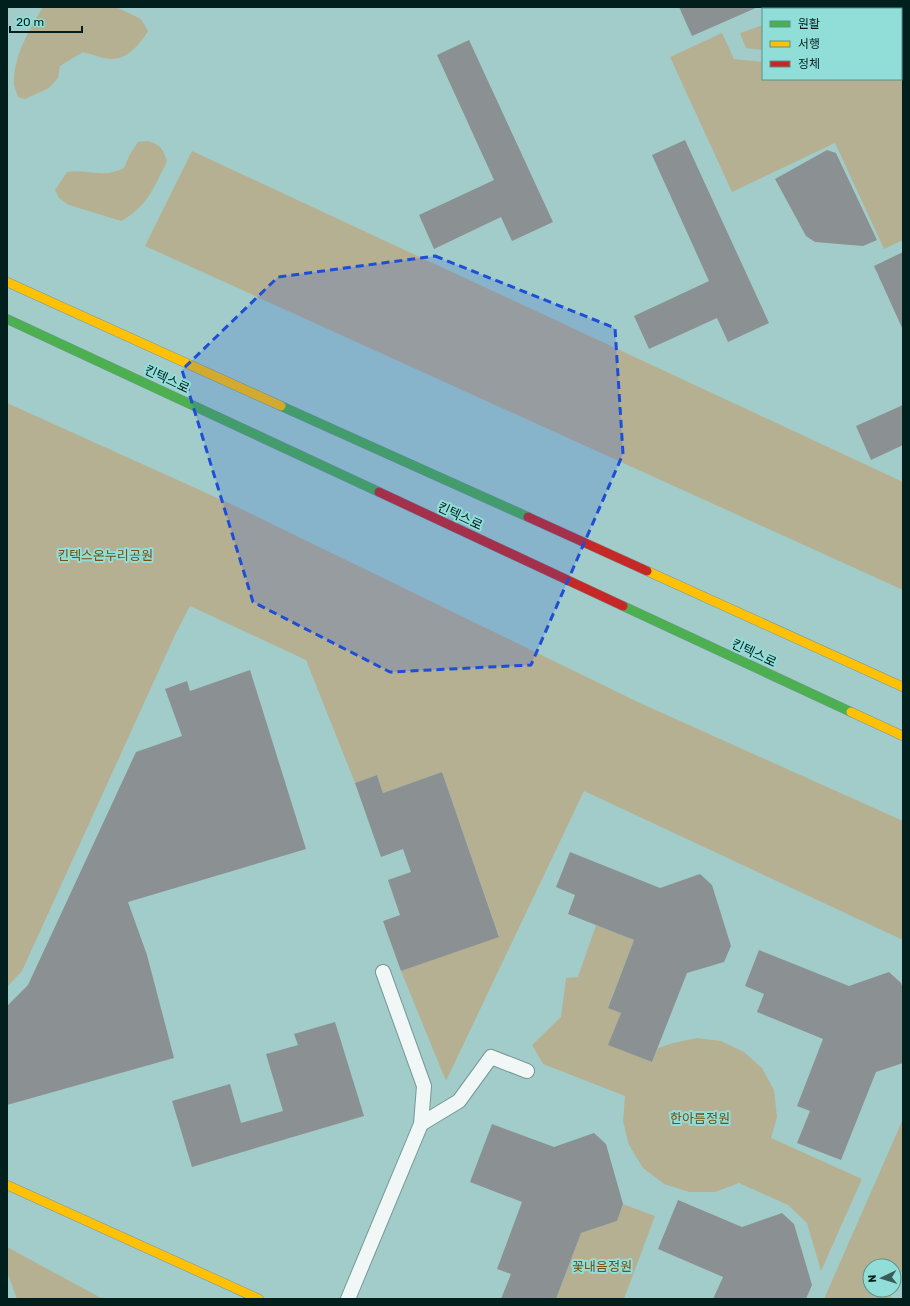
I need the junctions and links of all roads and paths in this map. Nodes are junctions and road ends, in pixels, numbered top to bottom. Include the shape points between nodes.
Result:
1 (7, 282) edge
2 (7, 319) edge
3 (903, 687) edge
4 (903, 736) edge
5 (383, 972) dead end
6 (527, 1071) dead end
7 (421, 1124) junction
8 (7, 1185) edge
9 (259, 1299) edge
10 (348, 1299) edge

1 - 3 main road, 킨텍스로
2 - 4 main road, 킨텍스로
5 - 7 lane via 424,1086
6 - 7 lane via 491,1057 459,1101
7 - 10 lane
8 - 9 main road

